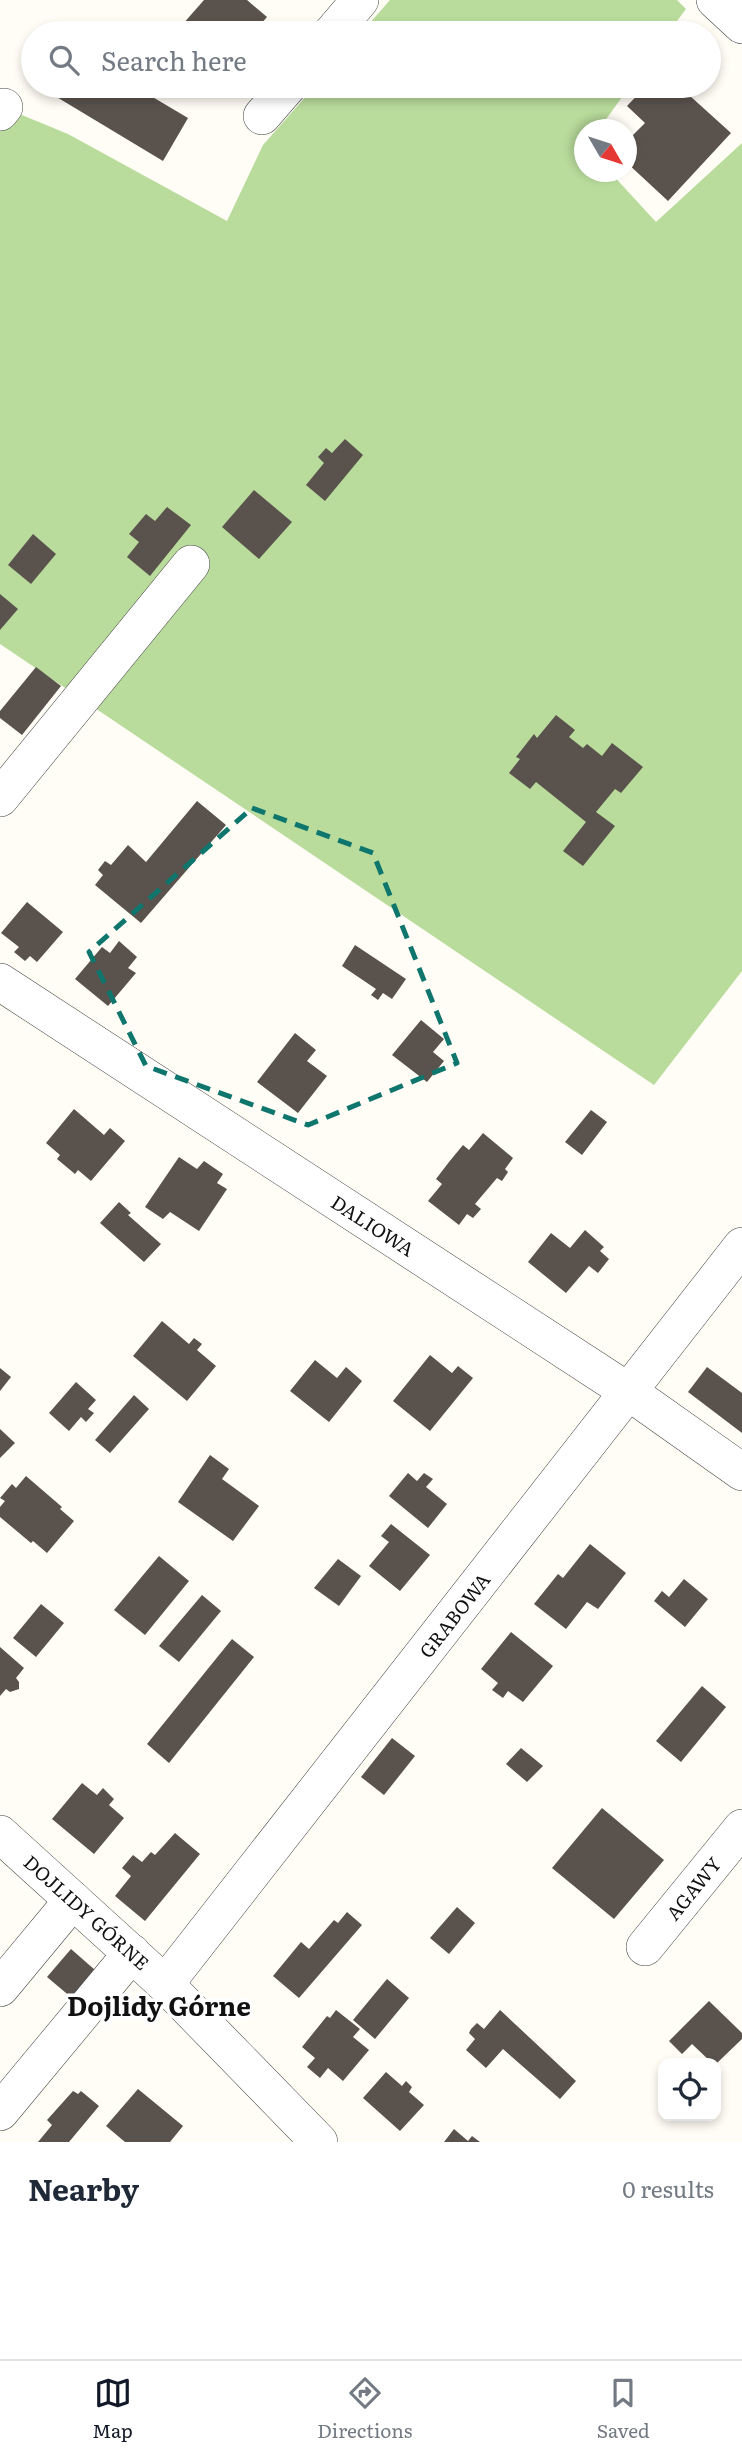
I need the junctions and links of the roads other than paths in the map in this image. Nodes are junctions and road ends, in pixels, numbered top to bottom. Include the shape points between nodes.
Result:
1 (360, 0) edge
2 (715, 0) edge
3 (342, 21) edge
4 (742, 25) edge
5 (278, 98) edge
6 (262, 116) dead end
7 (191, 564) dead end
8 (0, 799) edge
9 (0, 982) edge
10 (742, 1246) edge
11 (629, 1392) junction
12 (742, 1472) edge
13 (742, 1828) edge
14 (0, 1834) edge
15 (73, 1900) junction
16 (645, 1947) dead end
17 (132, 1953) junction
18 (165, 1984) junction
19 (0, 1988) edge
20 (0, 2112) edge
21 (319, 2142) edge

1 - 3 street
2 - 4 street
5 - 6 street
7 - 8 street
9 - 11 street, DALIOWA
10 - 11 street, GRABOWA
11 - 12 street, DALIOWA
11 - 18 street, GRABOWA
13 - 16 street, AGAWY
14 - 15 street, DOJLIDY GÓRNE
15 - 17 street, DOJLIDY GÓRNE
15 - 19 street
17 - 18 street, DOJLIDY GÓRNE
17 - 20 street
18 - 21 street, DOJLIDY GÓRNE

